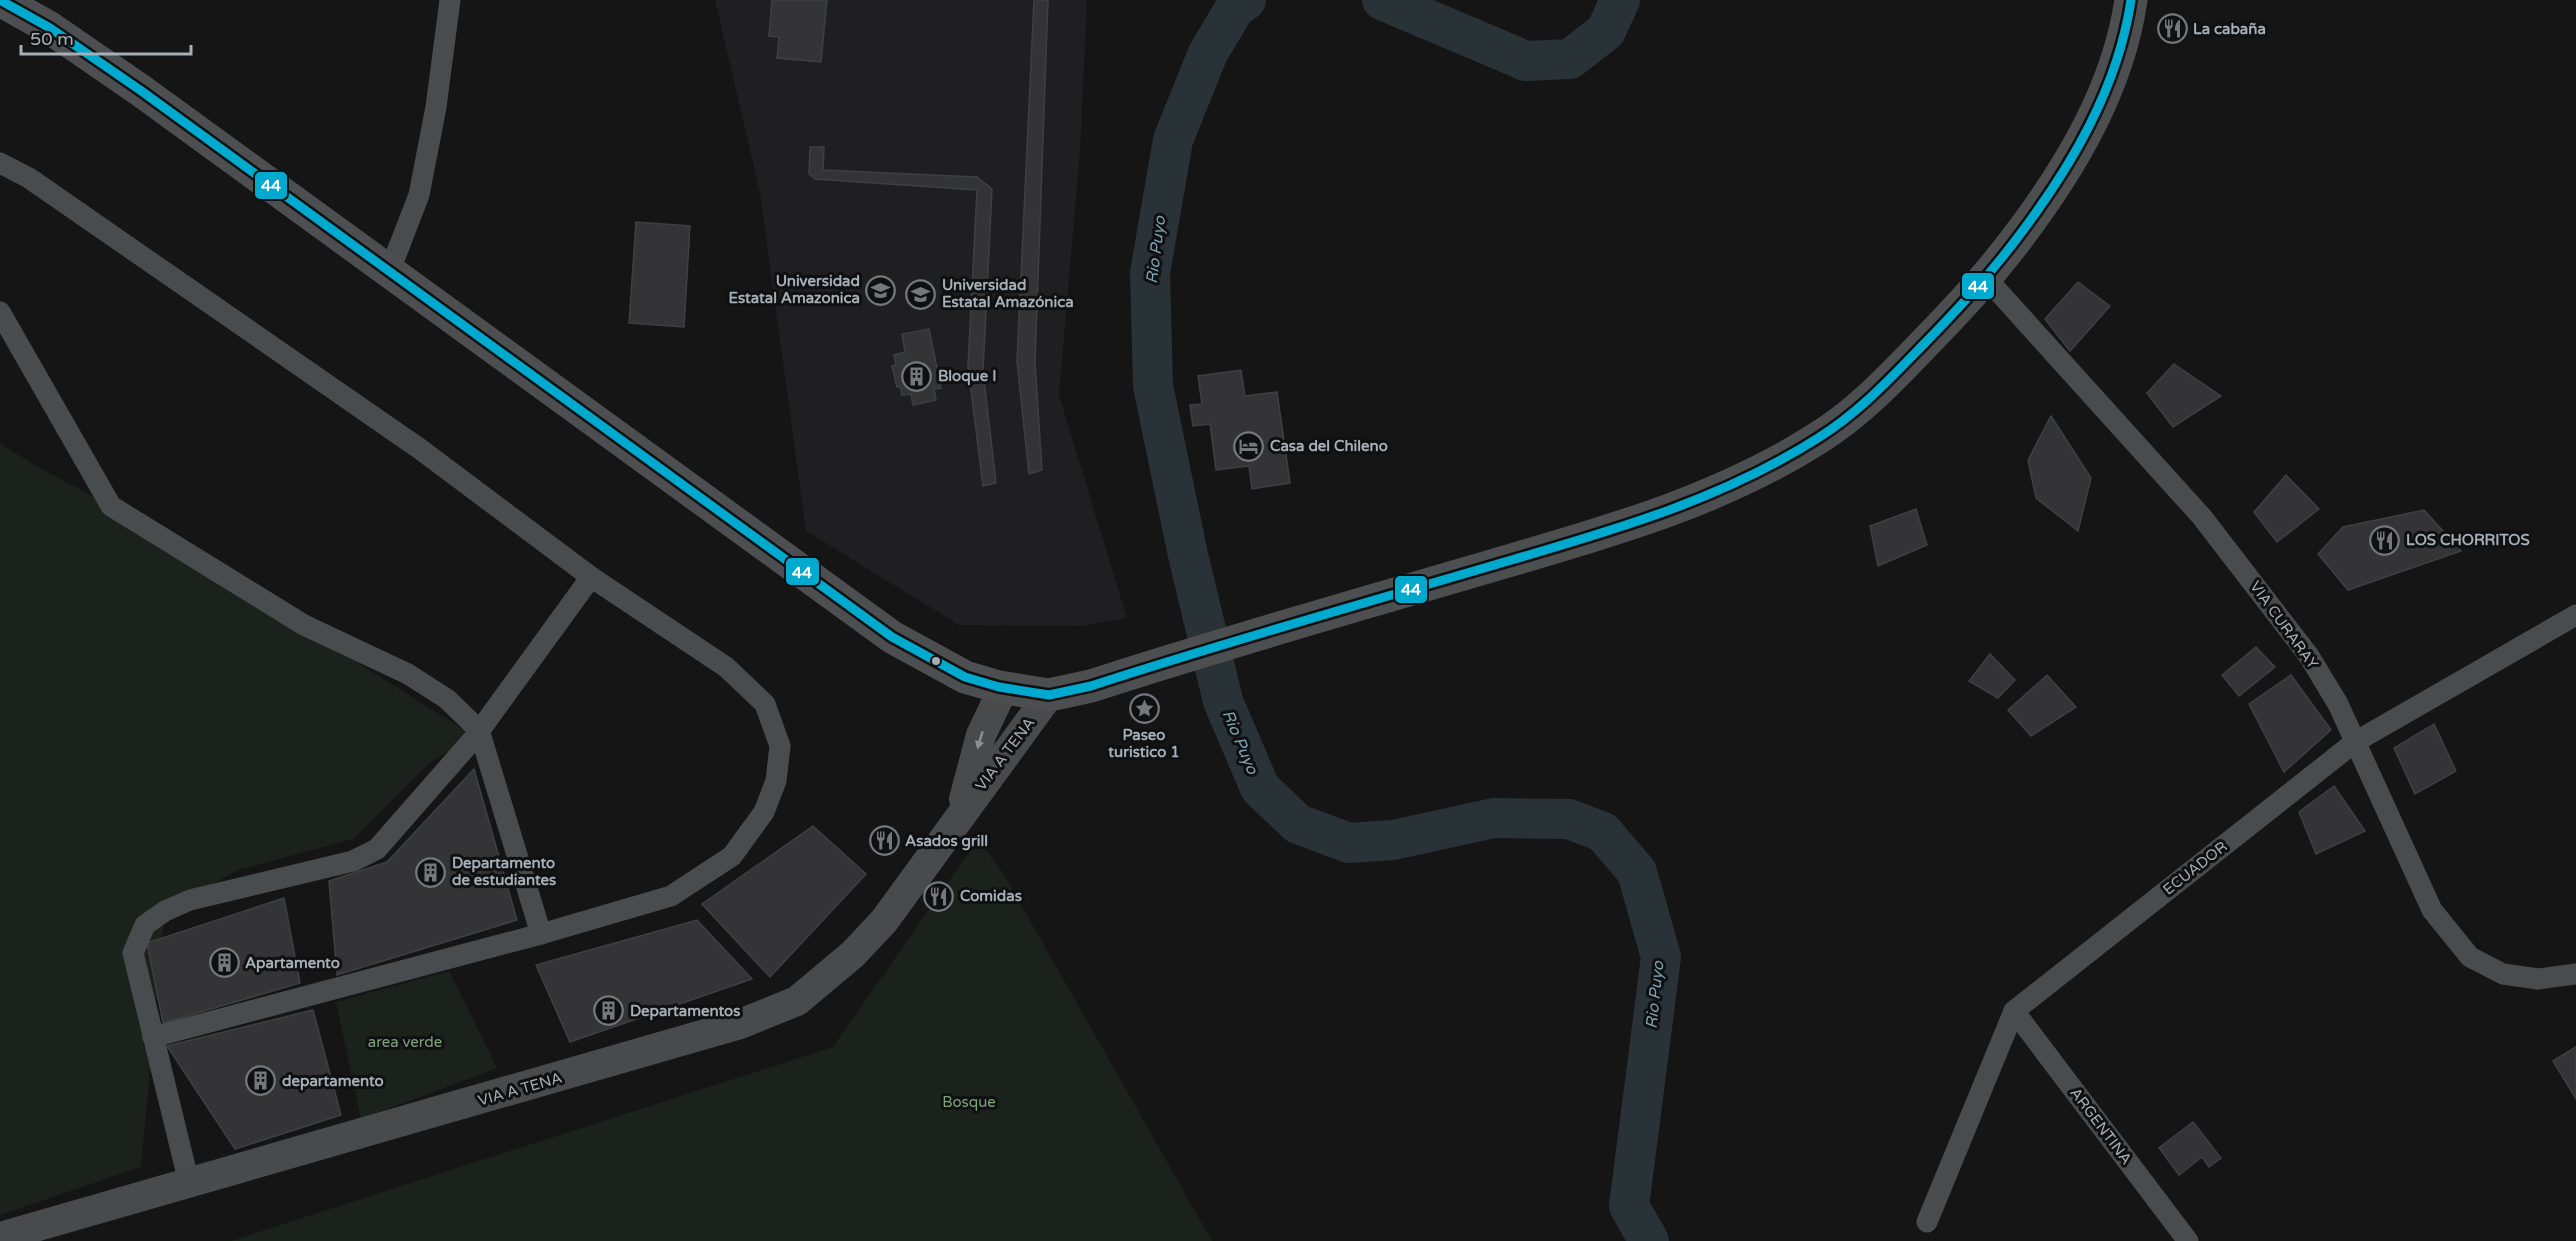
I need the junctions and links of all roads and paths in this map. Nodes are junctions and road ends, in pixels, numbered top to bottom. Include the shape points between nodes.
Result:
1 (0, 0) edge
2 (450, 0) edge
3 (2131, 0) edge
4 (0, 163) edge
5 (390, 270) junction
6 (1987, 279) junction
7 (0, 312) edge
8 (591, 577) junction
9 (2576, 615) edge
10 (1004, 687) junction
11 (1049, 695) junction
12 (479, 730) junction
13 (2355, 742) junction
14 (961, 814) junction
15 (541, 934) junction
16 (2576, 974) edge
17 (2014, 1011) junction
18 (153, 1037) junction
19 (189, 1183) junction
20 (1927, 1222) dead end
21 (0, 1237) edge
22 (2188, 1241) edge

1 - 5 highway via 50,28 132,84
2 - 5 street via 436,108 419,195
3 - 6 highway via 2127,29 2101,103 2054,189
4 - 8 street via 29,178 420,449
5 - 10 highway via 878,627 957,673
6 - 11 highway via 1849,417 1768,466 1680,506 1639,522 1091,686
6 - 13 street, VIA CURARAY via 2202,517 2309,656
7 - 12 street via 111,506 304,625 408,674 447,699
8 - 12 street
8 - 15 street via 726,667 765,704 780,746 776,781 764,812 732,856 672,896
9 - 13 street, ECUADOR
10 - 11 highway
10 -> 14 main road, VIA A TENA via 981,735
11 - 14 main road, VIA A TENA
12 - 15 street
12 - 18 street via 377,849 353,861 189,900 165,910 145,925 134,953
13 - 16 street, VIA CURARAY via 2432,910 2470,957 2502,974 2538,979
13 - 17 street, ECUADOR
14 - 19 main road, VIA A TENA via 884,921 853,954 797,1001 740,1024
15 - 18 street
17 - 20 street, ECUADOR
17 - 22 street, ARGENTINA
18 - 19 street
19 - 21 main road, VIA A TENA

